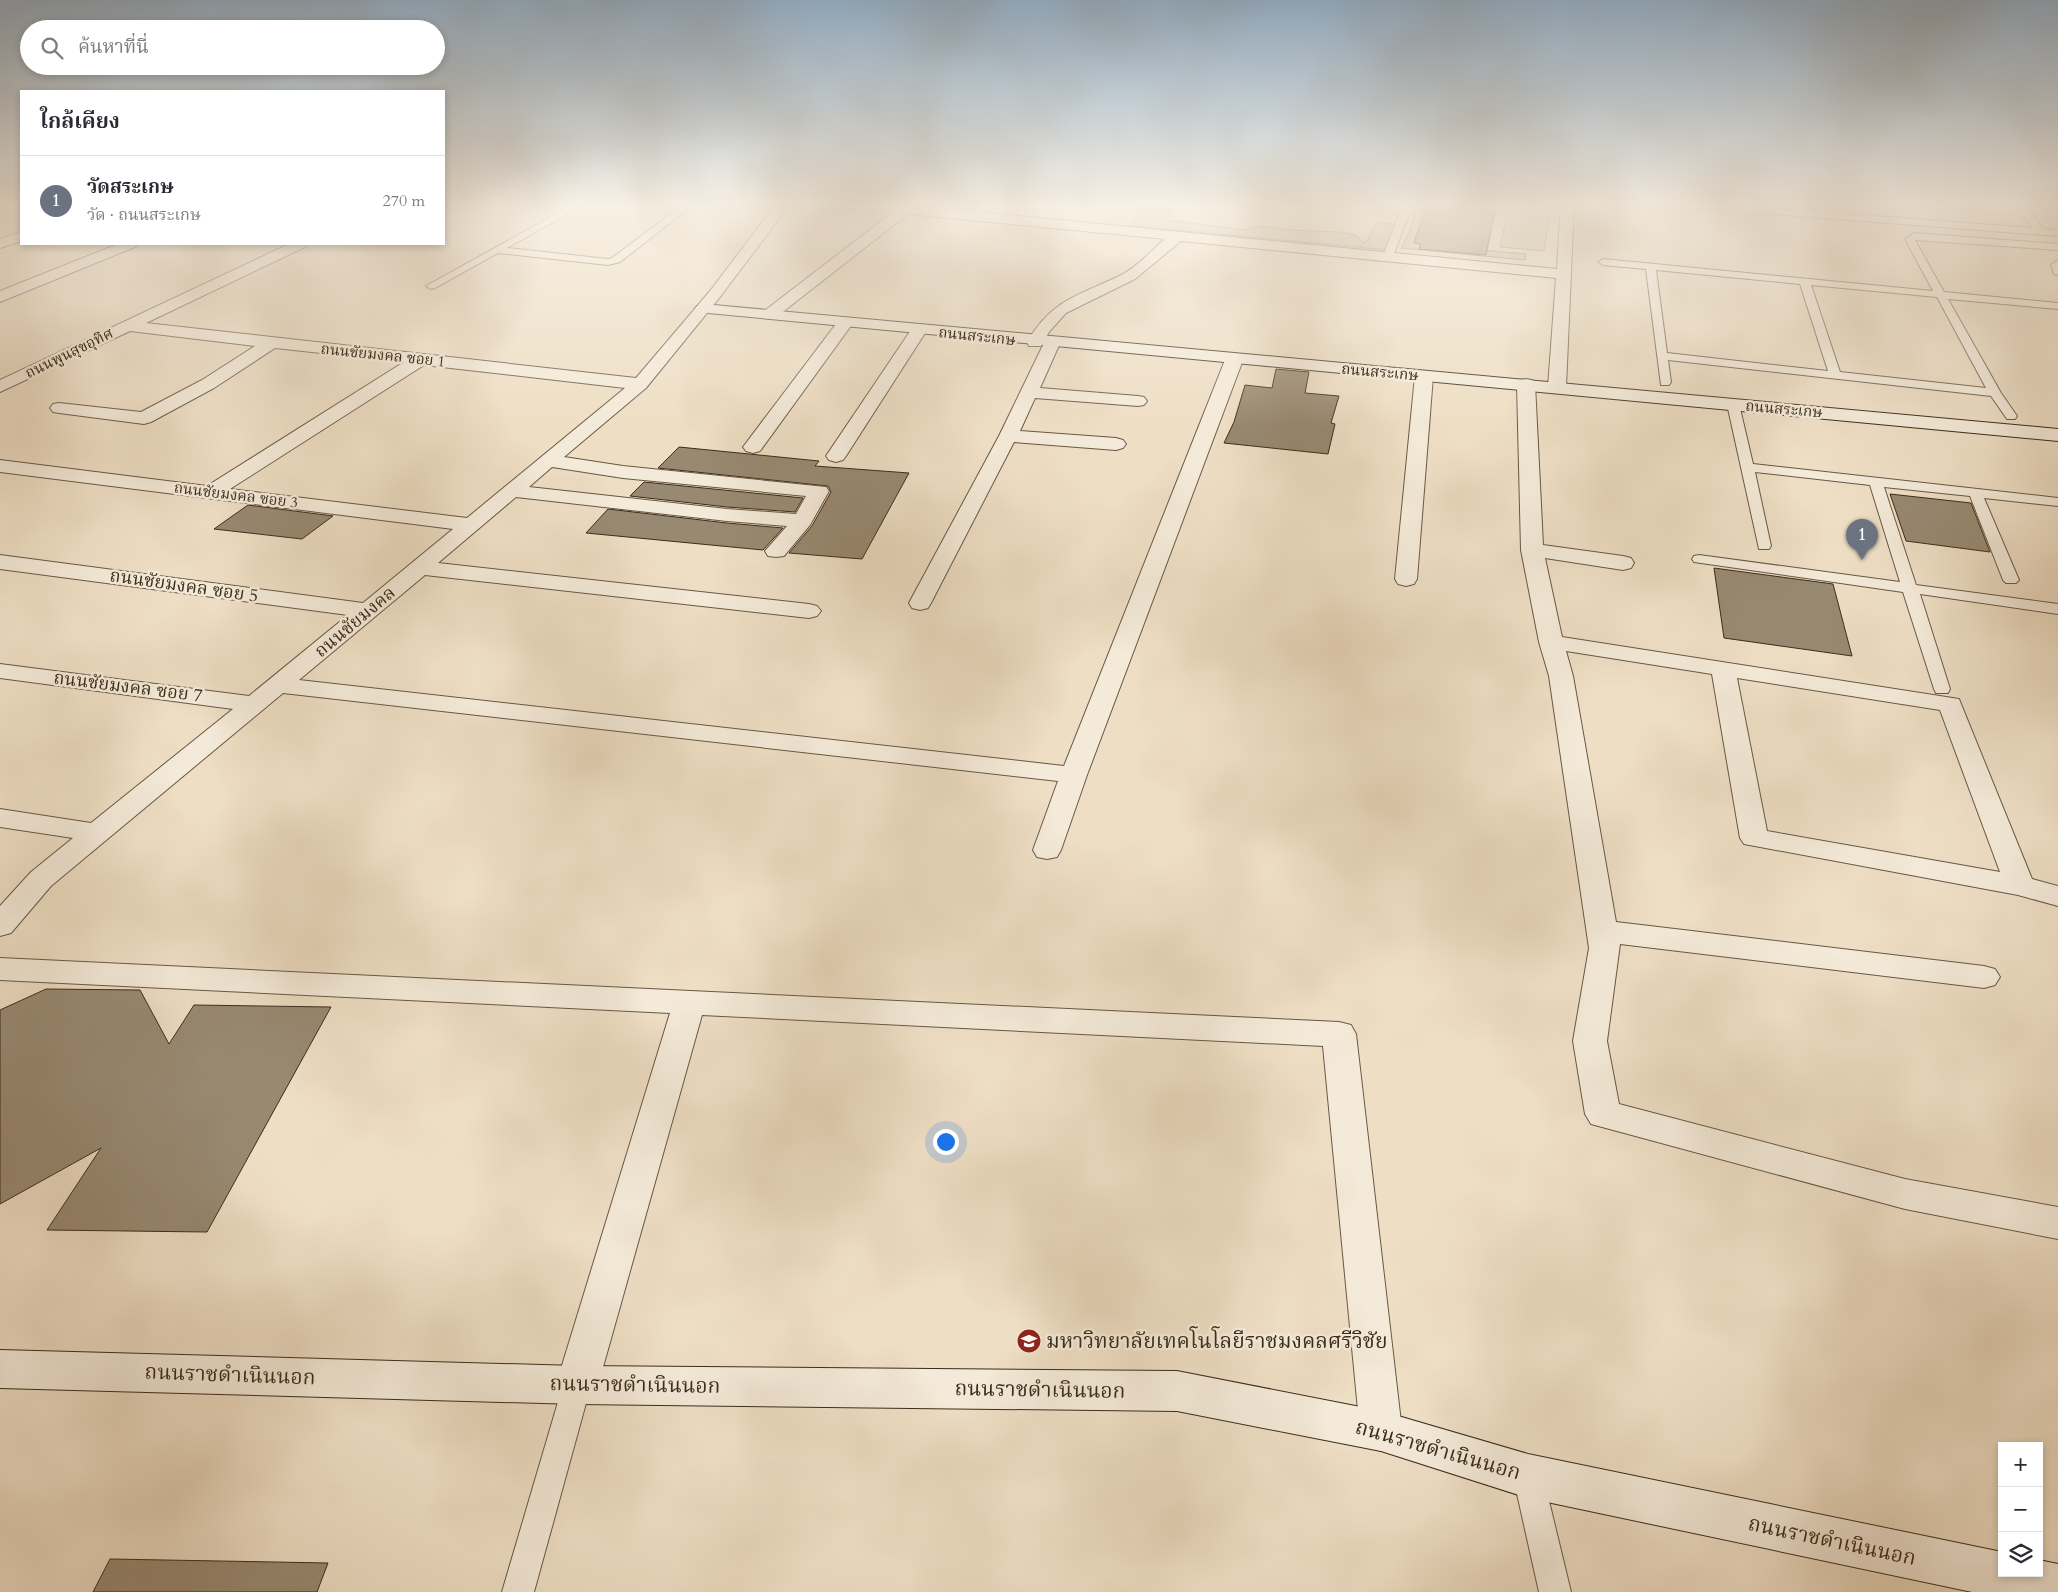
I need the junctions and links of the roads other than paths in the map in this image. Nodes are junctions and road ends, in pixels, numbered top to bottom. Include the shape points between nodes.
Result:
1 (47, 278) edge
2 (227, 278) edge
3 (445, 278) edge
4 (726, 278) edge
5 (816, 278) edge
6 (1125, 278) edge
7 (1563, 278) edge
8 (1652, 278) edge
9 (1774, 278) edge
10 (1932, 278) edge
11 (1804, 281) junction
12 (431, 286) dead end
13 (1941, 294) junction
14 (0, 298) edge
15 (2058, 306) edge
16 (703, 309) junction
17 (769, 315) junction
18 (845, 323) junction
19 (126, 326) junction
20 (919, 330) junction
21 (272, 342) junction
22 (1044, 343) junction
23 (1662, 356) junction
24 (421, 359) junction
25 (1234, 360) junction
26 (1835, 375) junction
27 (1424, 376) junction
28 (1666, 382) dead end
29 (640, 384) junction
30 (1526, 384) junction
31 (0, 387) edge
32 (1557, 387) junction
33 (1029, 392) junction
34 (1995, 392) junction
35 (1138, 401) dead end
36 (1733, 404) junction
37 (59, 408) dead end
38 (2011, 416) dead end
39 (2058, 435) edge
40 (1008, 436) junction
41 (1116, 444) dead end
42 (753, 447) dead end
43 (836, 456) dead end
44 (548, 461) junction
45 (0, 466) edge
46 (1746, 467) junction
47 (1876, 482) junction
48 (513, 491) junction
49 (211, 492) junction
50 (1975, 492) junction
51 (2058, 502) edge
52 (804, 521) junction
53 (472, 525) junction
54 (1764, 546) dead end
55 (1532, 550) junction
56 (776, 551) dead end
57 (1699, 559) dead end
58 (0, 562) edge
59 (1623, 563) dead end
60 (421, 568) junction
61 (1406, 579) dead end
62 (2010, 580) dead end
63 (1911, 589) junction
64 (920, 603) dead end
65 (2058, 609) edge
66 (368, 611) junction
67 (808, 611) dead end
68 (1551, 642) junction
69 (1723, 669) junction
70 (0, 671) edge
71 (278, 685) junction
72 (1942, 689) dead end
73 (255, 704) junction
74 (1074, 775) junction
75 (0, 818) edge
76 (97, 833) junction
77 (1047, 850) dead end
78 (2020, 885) junction
79 (2058, 896) edge
80 (0, 926) edge
81 (1603, 931) junction
82 (0, 969) edge
83 (1984, 977) dead end
84 (689, 1003) junction
85 (2058, 1224) edge
86 (0, 1369) edge
87 (577, 1385) junction
88 (1381, 1431) junction
89 (1528, 1476) junction
90 (2058, 1587) edge
91 (518, 1592) edge
92 (1555, 1592) edge

1 - 14 street
2 - 19 street, ถนนพูนสุขอุทิศ
3 - 12 lane
4 - 16 street, ถนนชัยมงคล
5 - 17 street
6 - 22 street via 1060,310 1042,330
7 - 32 street
8 - 23 lane
9 - 11 lane
10 - 13 lane
11 - 13 lane
11 - 26 lane
13 - 15 lane
13 - 34 lane
16 - 17 street, ถนนสระเกษ
16 - 29 street, ถนนชัยมงคล
17 - 18 street, ถนนสระเกษ
18 - 20 street, ถนนสระเกษ
18 - 42 street
19 - 21 street, ถนนชัยมงคล ซอย 1
19 - 31 street, ถนนพูนสุขอุทิศ
20 - 22 street, ถนนสระเกษ
20 - 43 street
21 - 24 street, ถนนชัยมงคล ซอย 1
21 - 37 street via 208,384 144,418
22 - 25 street, ถนนสระเกษ
22 - 33 street
23 - 26 lane
23 - 28 lane
24 - 29 street, ถนนชัยมงคล ซอย 1
24 - 49 street
25 - 27 street, ถนนสระเกษ
25 - 74 street
26 - 34 lane
27 - 30 street, ถนนสระเกษ
27 - 61 street
29 - 44 street, ถนนชัยมงคล
30 - 32 street, ถนนสระเกษ
30 - 55 street
32 - 36 street, ถนนสระเกษ
33 - 35 street
33 - 40 street
34 - 38 lane
36 - 39 street, ถนนสระเกษ
36 - 46 lane
40 - 41 street
40 - 64 street
44 - 48 street, ถนนชัยมงคล
44 - 52 street via 623,472 821,482
45 - 49 street, ถนนชัยมงคล ซอย 3
46 - 47 lane
46 - 54 lane
47 - 50 lane
47 - 63 lane
48 - 52 street
48 - 53 street, ถนนชัยมงคล
49 - 53 street, ถนนชัยมงคล ซอย 3
50 - 51 lane
50 - 62 lane
52 - 56 street
53 - 60 street, ถนนชัยมงคล
55 - 59 street
55 - 68 street
57 - 63 lane
58 - 66 street, ถนนชัยมงคล ซอย 5
60 - 66 street, ถนนชัยมงคล
60 - 67 street
63 - 65 lane
63 - 72 lane
66 - 71 street, ถนนชัยมงคล
68 - 69 street
68 - 81 street via 1561,676
69 - 78 street via 1950,704
69 - 78 street via 1754,838
70 - 73 street, ถนนชัยมงคล ซอย 7
71 - 73 street, ถนนชัยมงคล
71 - 74 street
73 - 76 street, ถนนชัยมงคล
74 - 77 street
75 - 76 street
76 - 80 street, ถนนชัยมงคล via 41,879
78 - 79 street
81 - 83 street
81 - 85 street via 1605,948 1590,1041 1603,1114 1905,1194
82 - 84 street
84 - 87 street
84 - 88 street via 1339,1034
86 - 87 street, ถนนราชดำเนินนอก
87 - 88 street, ถนนราชดำเนินนอก via 1176,1391
87 - 91 lane
88 - 89 street, ถนนราชดำเนินนอก
89 - 90 street, ถนนราชดำเนินนอก
89 - 92 lane

